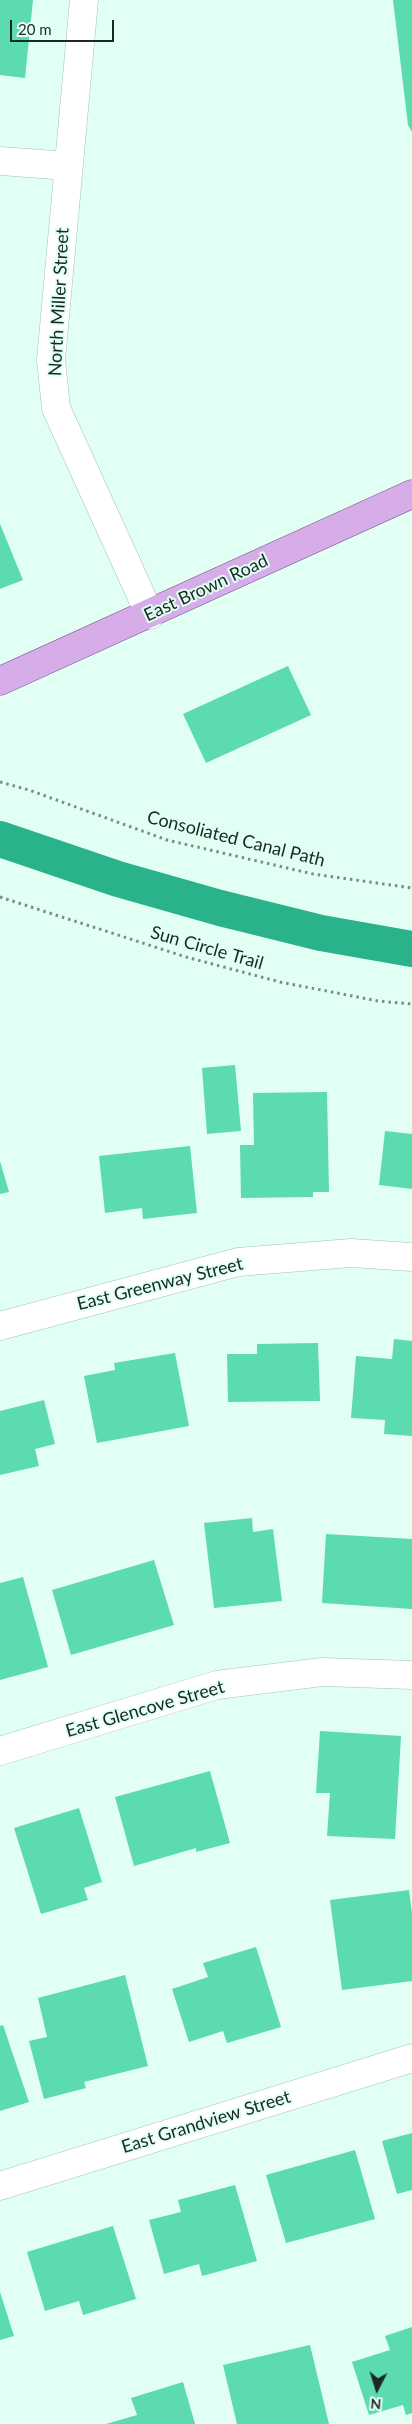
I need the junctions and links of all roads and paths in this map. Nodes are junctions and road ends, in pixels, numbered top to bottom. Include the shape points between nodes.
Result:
1 (84, 0) edge
2 (0, 161) edge
3 (68, 166) junction
4 (412, 494) edge
5 (150, 614) junction
6 (0, 681) edge
7 (0, 782) edge
8 (412, 888) edge
9 (0, 897) edge
10 (412, 1004) edge
11 (412, 1257) edge
12 (0, 1326) edge
13 (412, 1675) edge
14 (0, 1751) edge
15 (412, 2058) edge
16 (0, 2186) edge

1 - 3 street, North Miller Street
2 - 3 street
3 - 5 street, North Miller Street via 51,360 56,408
4 - 5 main road, East Brown Road
5 - 6 main road, East Brown Road
7 - 8 path, Consoliated Canal Path via 167,840 313,874
9 - 10 path, Sun Circle Trail via 186,957 280,982 378,1001
11 - 12 street, East Greenway Street via 351,1253 238,1262
13 - 14 street, East Glencove Street via 322,1672 217,1685
15 - 16 street, East Grandview Street

